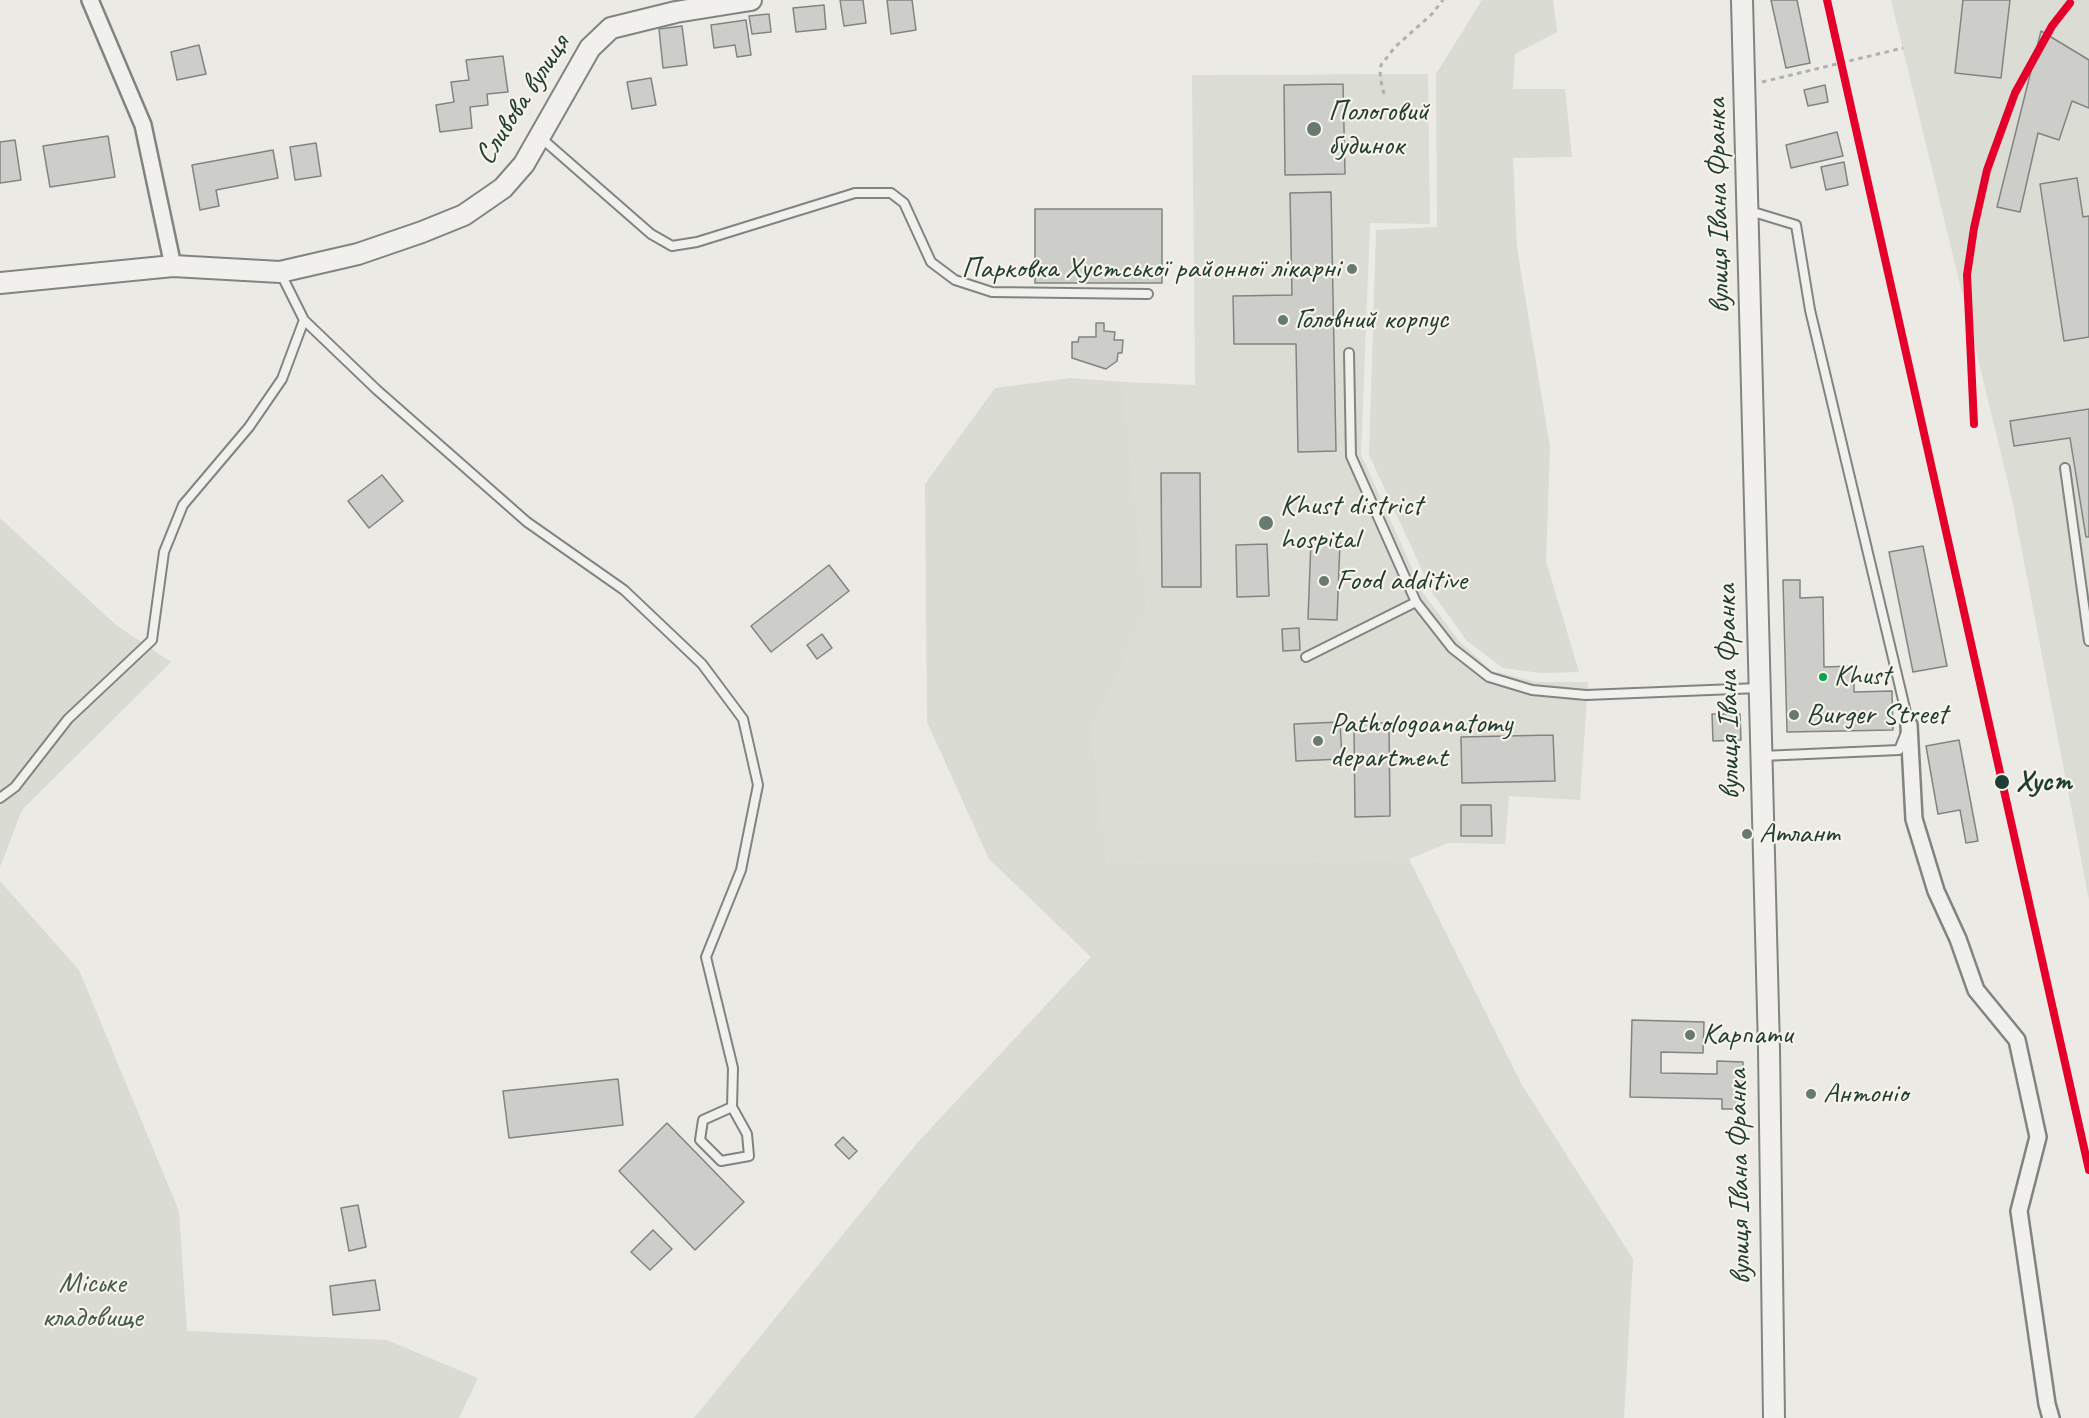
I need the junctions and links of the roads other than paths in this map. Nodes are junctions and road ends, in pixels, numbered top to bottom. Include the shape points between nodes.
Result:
1 (90, 0) edge
2 (751, 0) edge
3 (1742, 0) edge
4 (539, 136) junction
5 (1750, 211) junction
6 (173, 266) junction
7 (280, 272) junction
8 (0, 283) edge
9 (1148, 294) dead end
10 (304, 320) junction
11 (1349, 353) dead end
12 (2065, 468) dead end
13 (1416, 602) junction
14 (2089, 641) edge
15 (1306, 657) dead end
16 (1759, 688) junction
17 (1909, 725) junction
18 (1760, 756) junction
19 (0, 798) edge
20 (732, 1107) junction
21 (1774, 1418) edge
22 (2051, 1418) edge

1 - 6 street via 143,125
2 - 4 main road, Сливова вулиця via 611,28 590,48
3 - 5 main road, вулиця Івана Франка
4 - 7 main road, Сливова вулиця via 524,164 503,188 464,215 358,254
4 - 9 lane via 651,234 672,246 697,242 855,193 891,193 904,203 931,262 955,280 992,292
5 - 16 main road, вулиця Івана Франка
5 - 17 lane via 1796,225 1810,310
6 - 7 main road, Сливова вулиця
6 - 8 main road, Сливова вулиця
7 - 10 lane
10 - 19 lane via 282,379 249,427 183,505 164,552 152,640 68,719 15,787
10 - 20 lane via 527,522 624,590 702,664 743,719 758,785 741,870 706,957 733,1068
11 - 13 lane via 1351,456
12 - 14 lane
13 - 15 lane
13 - 16 lane via 1452,648 1489,677 1532,690 1586,695
16 - 18 main road, вулиця Івана Франка
17 - 18 lane via 1899,750
17 - 22 street via 1914,819 1936,891 1976,990 2017,1040 2038,1137 2019,1211
18 - 21 main road, вулиця Івана Франка
20 - 20 lane via 703,1120 700,1140 722,1161 749,1156 747,1134

